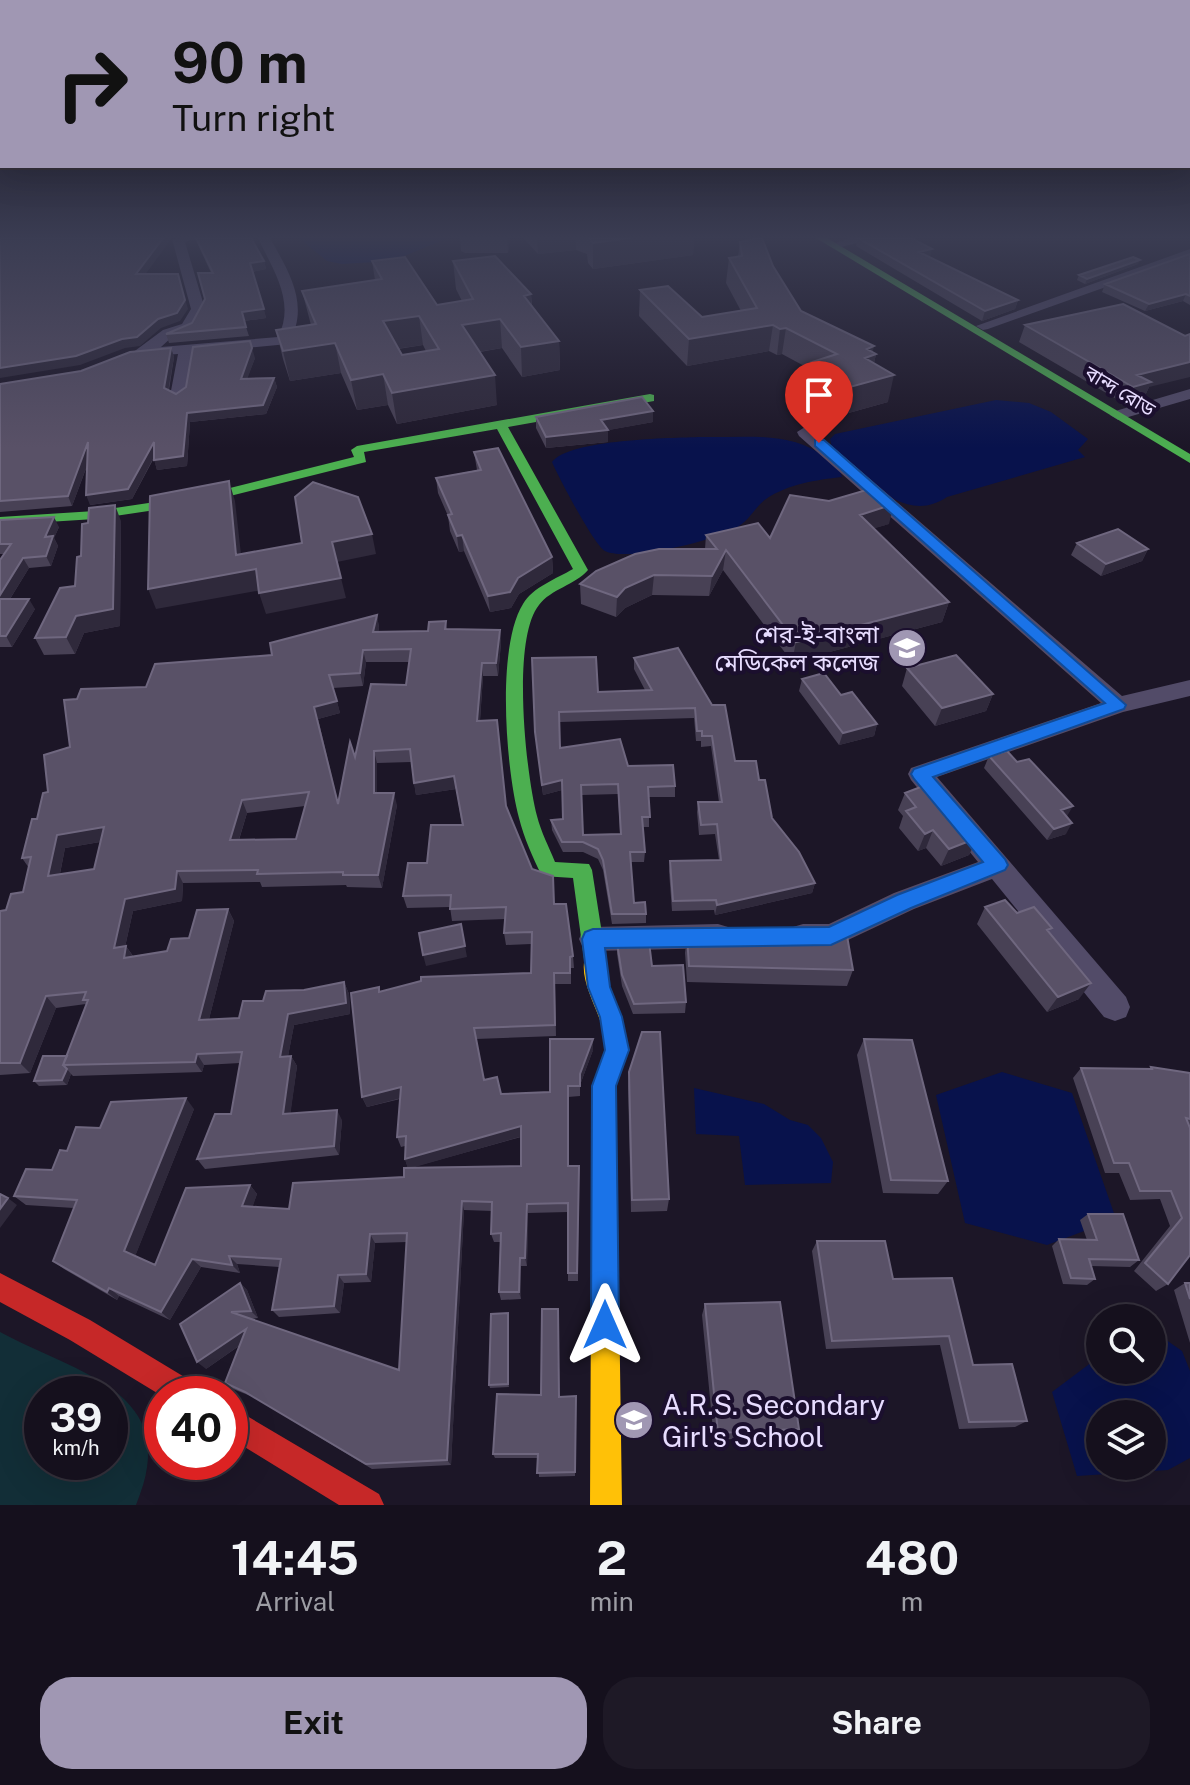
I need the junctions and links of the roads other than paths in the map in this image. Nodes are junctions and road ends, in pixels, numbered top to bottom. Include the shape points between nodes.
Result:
1 (198, 308) edge
2 (291, 308) edge
3 (942, 308) edge
4 (953, 308) edge
5 (1033, 308) edge
6 (983, 326) junction
7 (186, 349) junction
8 (146, 352) junction
9 (120, 360) edge
10 (1190, 394) edge
11 (178, 396) edge
12 (650, 398) dead end
13 (1123, 413) junction
14 (500, 423) junction
15 (805, 432) dead end
16 (1190, 449) edge
17 (1190, 459) edge
18 (0, 521) edge
19 (1190, 688) edge
20 (1118, 705) junction
21 (998, 865) junction
22 (741, 936) edge
23 (771, 936) edge
24 (593, 939) junction
25 (1115, 1007) dead end
26 (0, 1287) edge
27 (156, 1376) edge
28 (248, 1432) edge
29 (368, 1505) edge
30 (606, 1505) edge

1 - 8 street via 187,327 168,333
2 - 7 street via 292,329 283,341
3 - 13 main road, বান্দ রোড
4 - 6 main road, বান্দ রোড
5 - 6 street
6 - 13 main road, বান্দ রোড
7 - 8 street
7 - 11 street
8 - 9 street
10 - 13 street
12 - 14 main road
13 - 16 main road, বান্দ রোড
13 - 17 main road, বান্দ রোড
14 - 18 main road via 357,450 361,459 202,499 95,515
14 - 24 main road via 581,570 531,603 518,638 514,689 527,817 549,870 582,870
15 - 20 street
19 - 20 street
20 - 21 street via 920,774
21 - 23 street via 831,936
21 - 25 street
22 - 24 street
24 - 30 main road via 599,987 617,1050 604,1086
26 - 27 main road
28 - 29 main road

